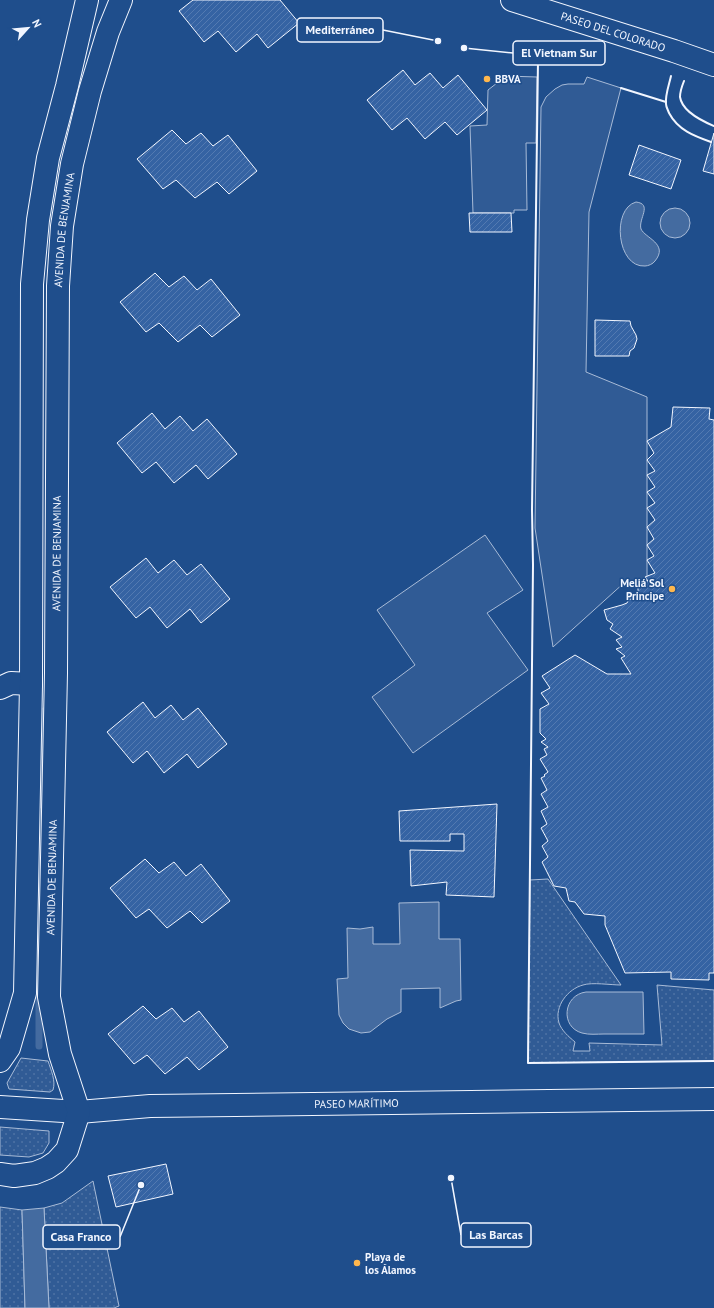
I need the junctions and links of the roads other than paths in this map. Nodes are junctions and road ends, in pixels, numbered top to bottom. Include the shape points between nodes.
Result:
1 (87, 0) edge
2 (121, 0) edge
3 (512, 0) edge
4 (714, 65) edge
5 (10, 683) edge
6 (0, 1061) edge
7 (714, 1099) edge
8 (0, 1107) edge
9 (79, 1112) junction
10 (0, 1174) edge

1 - 5 street via 48,158 38,220 32,284
2 - 9 street, AVENIDA DE BENJAMINA via 90,91 72,164 62,226 58,286 56,673 49,997 60,1054
3 - 4 street, PASEO DEL COLORADO
5 - 6 street via 25,993 9,1048
7 - 9 street, PASEO MARÍTIMO via 158,1106
8 - 9 street, PASEO MARÍTIMO
9 - 10 street via 67,1150 56,1162 34,1173 14,1176

